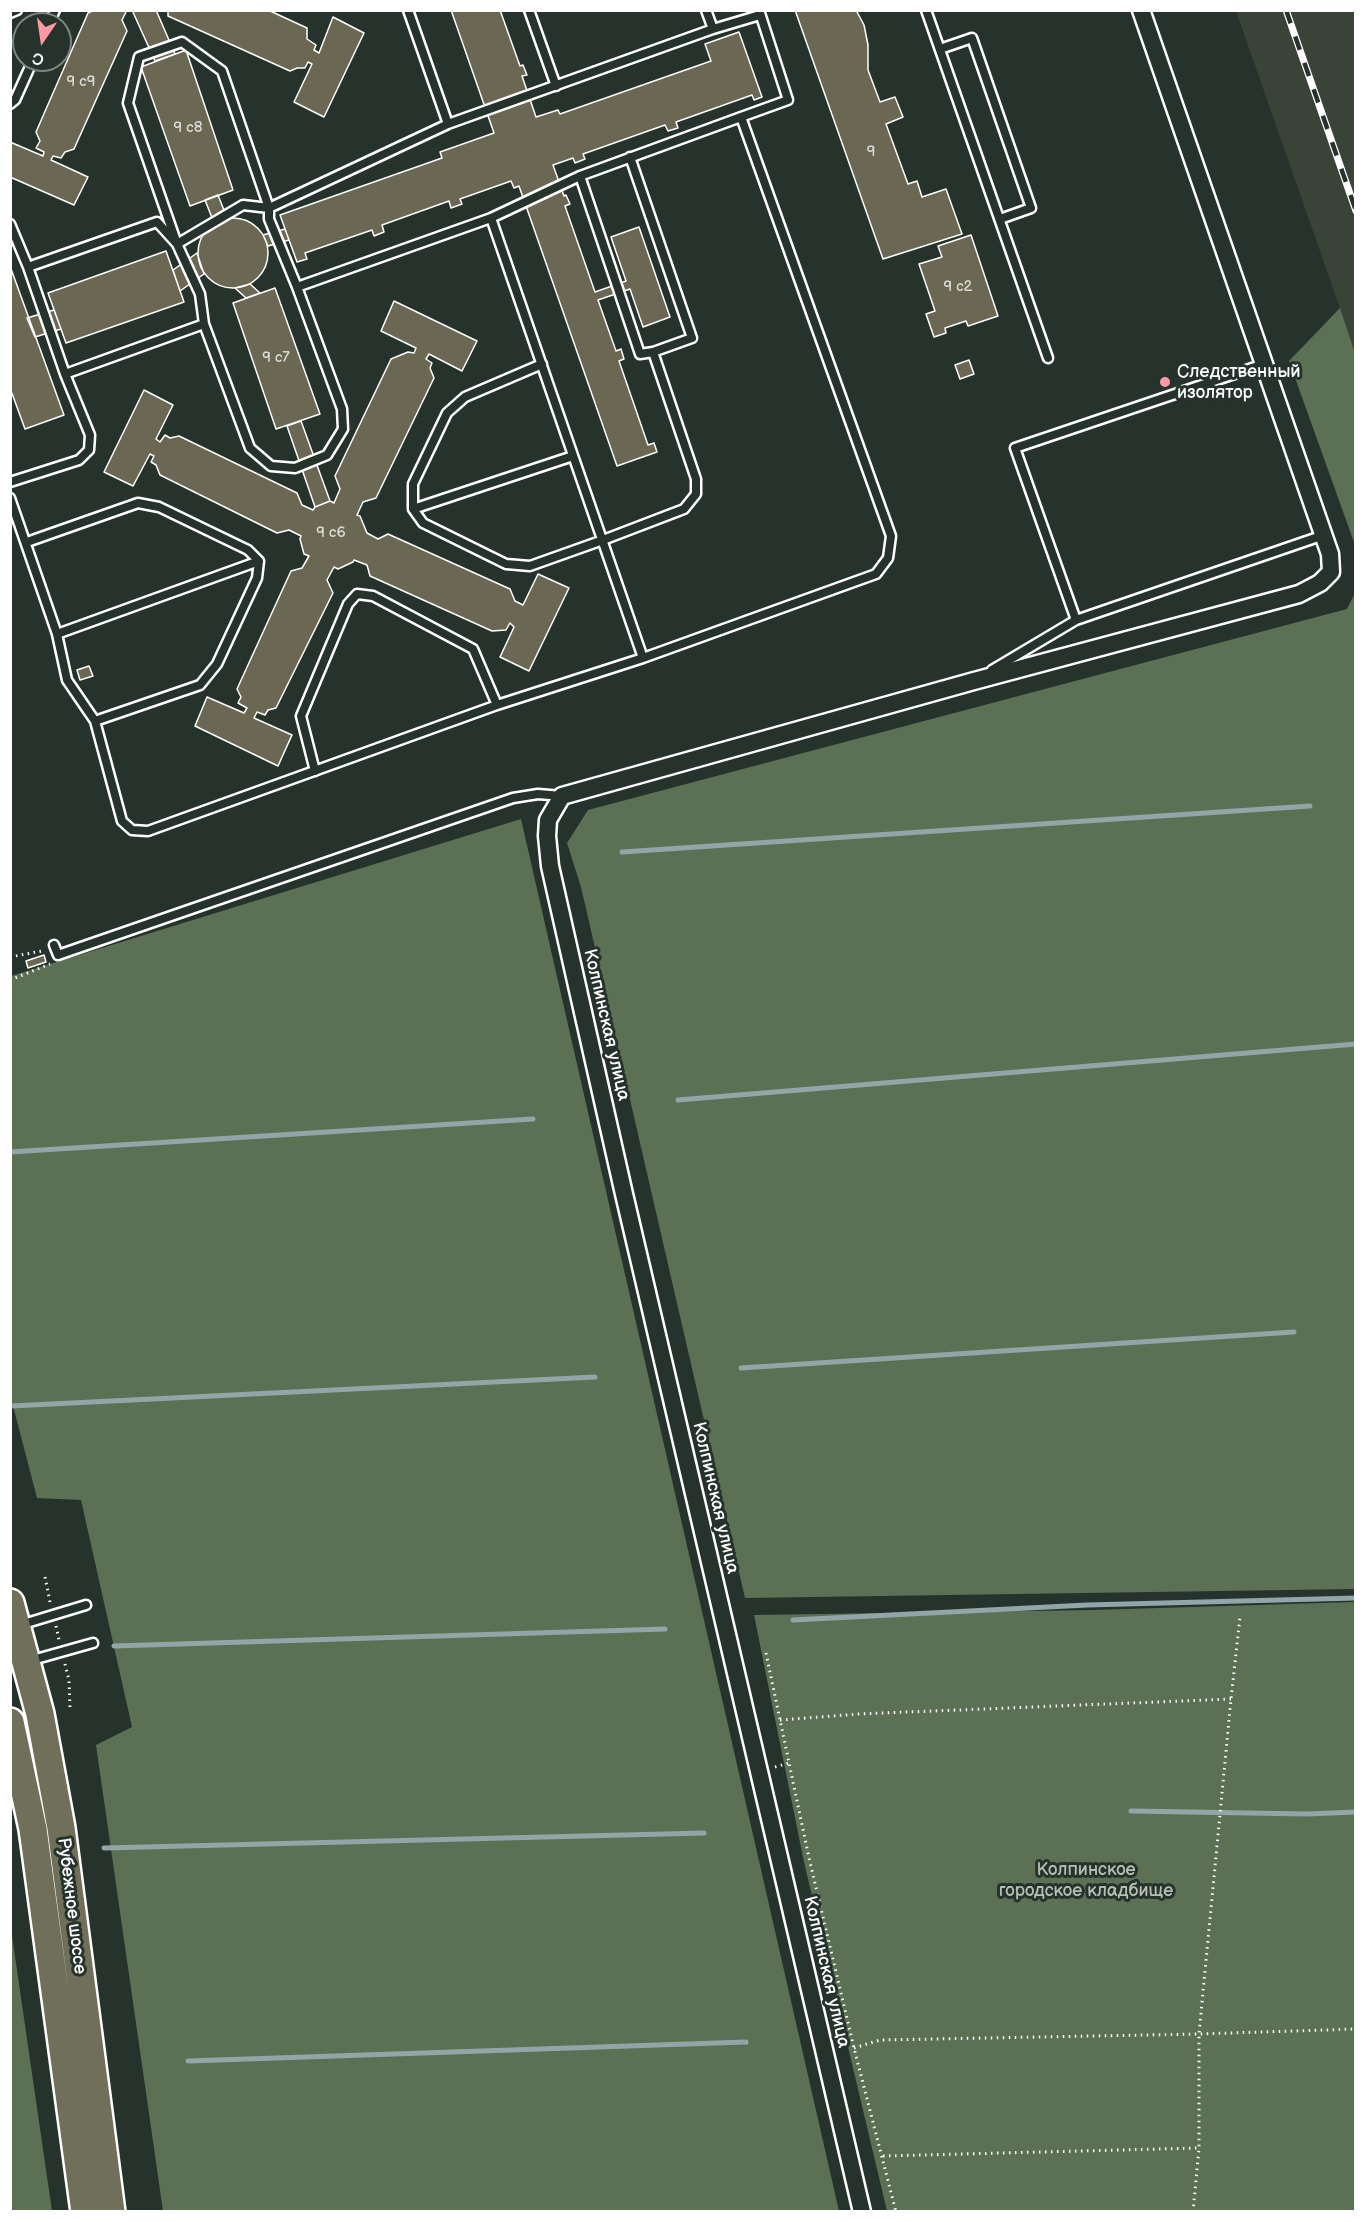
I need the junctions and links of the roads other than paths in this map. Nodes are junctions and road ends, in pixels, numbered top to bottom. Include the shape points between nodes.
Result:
1 (17, 10) edge
2 (408, 10) edge
3 (529, 10) edge
4 (706, 10) edge
5 (926, 10) edge
6 (1141, 10) edge
7 (10, 13) edge
8 (759, 13) edge
9 (713, 29) junction
10 (940, 49) junction
11 (28, 72) edge
12 (556, 86) junction
13 (10, 104) edge
14 (741, 117) junction
15 (448, 124) junction
16 (630, 157) junction
17 (580, 176) junction
18 (268, 208) junction
19 (491, 218) junction
20 (1000, 219) junction
21 (10, 224) edge
22 (177, 244) junction
23 (28, 267) junction
24 (297, 286) junction
25 (204, 324) junction
26 (653, 352) junction
27 (1048, 358) dead end
28 (542, 364) junction
29 (1265, 364) junction
30 (65, 375) junction
31 (573, 456) junction
32 (10, 482) edge
33 (10, 498) edge
34 (413, 509) junction
35 (1324, 535) junction
36 (603, 540) junction
37 (27, 542) junction
38 (259, 561) junction
39 (1076, 620) junction
40 (57, 634) junction
41 (643, 658) junction
42 (974, 681) junction
43 (496, 705) junction
44 (95, 721) junction
45 (315, 771) junction
46 (561, 795) junction
47 (56, 950) road end
48 (86, 1605) dead end
49 (12, 1619) edge
50 (93, 1643) dead end
51 (18, 1664) edge
52 (10, 1722) edge
53 (85, 2211) edge
54 (111, 2211) edge
55 (862, 2211) edge

1 - 7 lane
2 - 15 lane
3 - 12 lane
4 - 9 lane
5 - 10 lane
6 - 29 street
8 - 9 lane
8 - 14 lane via 788,100
9 - 12 lane
10 - 20 lane
10 - 20 lane via 972,38 1031,208
11 - 13 lane
12 - 15 lane
14 - 16 lane
14 - 41 lane via 891,536 888,558 876,574
15 - 18 lane
16 - 17 lane
16 - 26 lane via 692,338
17 - 19 lane
17 - 26 lane via 640,354
18 - 22 lane via 243,205
18 - 22 lane via 222,71 182,42 139,57 128,103
18 - 24 lane via 268,219
19 - 24 lane
19 - 28 lane
20 - 27 lane
21 - 23 lane
22 - 23 lane via 156,222
22 - 25 lane via 200,294
23 - 30 lane
24 - 25 lane via 342,409 343,429 327,455 295,468 271,466 250,448
25 - 30 lane
26 - 36 lane via 696,479 696,494 684,509
28 - 31 lane
28 - 34 lane via 465,397 447,413 413,484
29 - 35 street
29 - 39 lane via 1015,448
30 - 32 lane via 90,435 89,450 80,460
31 - 34 lane
31 - 36 lane
33 - 37 lane
34 - 36 lane via 423,523 506,564 530,566
35 - 39 lane
35 - 42 street via 1331,572 1299,594
36 - 41 lane
37 - 38 lane via 138,503 159,507 248,550
37 - 40 lane
38 - 40 lane
38 - 44 lane via 257,578 217,664 200,685
39 - 42 lane
40 - 44 lane via 67,680
41 - 43 lane
42 - 46 street
43 - 45 lane
43 - 45 lane via 473,649 373,596 357,594 348,604 301,716
44 - 45 lane via 122,821 132,830 148,831
46 - 47 lane via 513,798
46 - 55 street, Колпинская улица via 548,820 550,866
48 - 49 lane
49 - 51 main road, Рубежное шоссе
50 - 51 lane
51 - 54 main road, Рубежное шоссе via 40,1714 61,1828
52 - 53 main road, Рубежное шоссе via 33,1829

